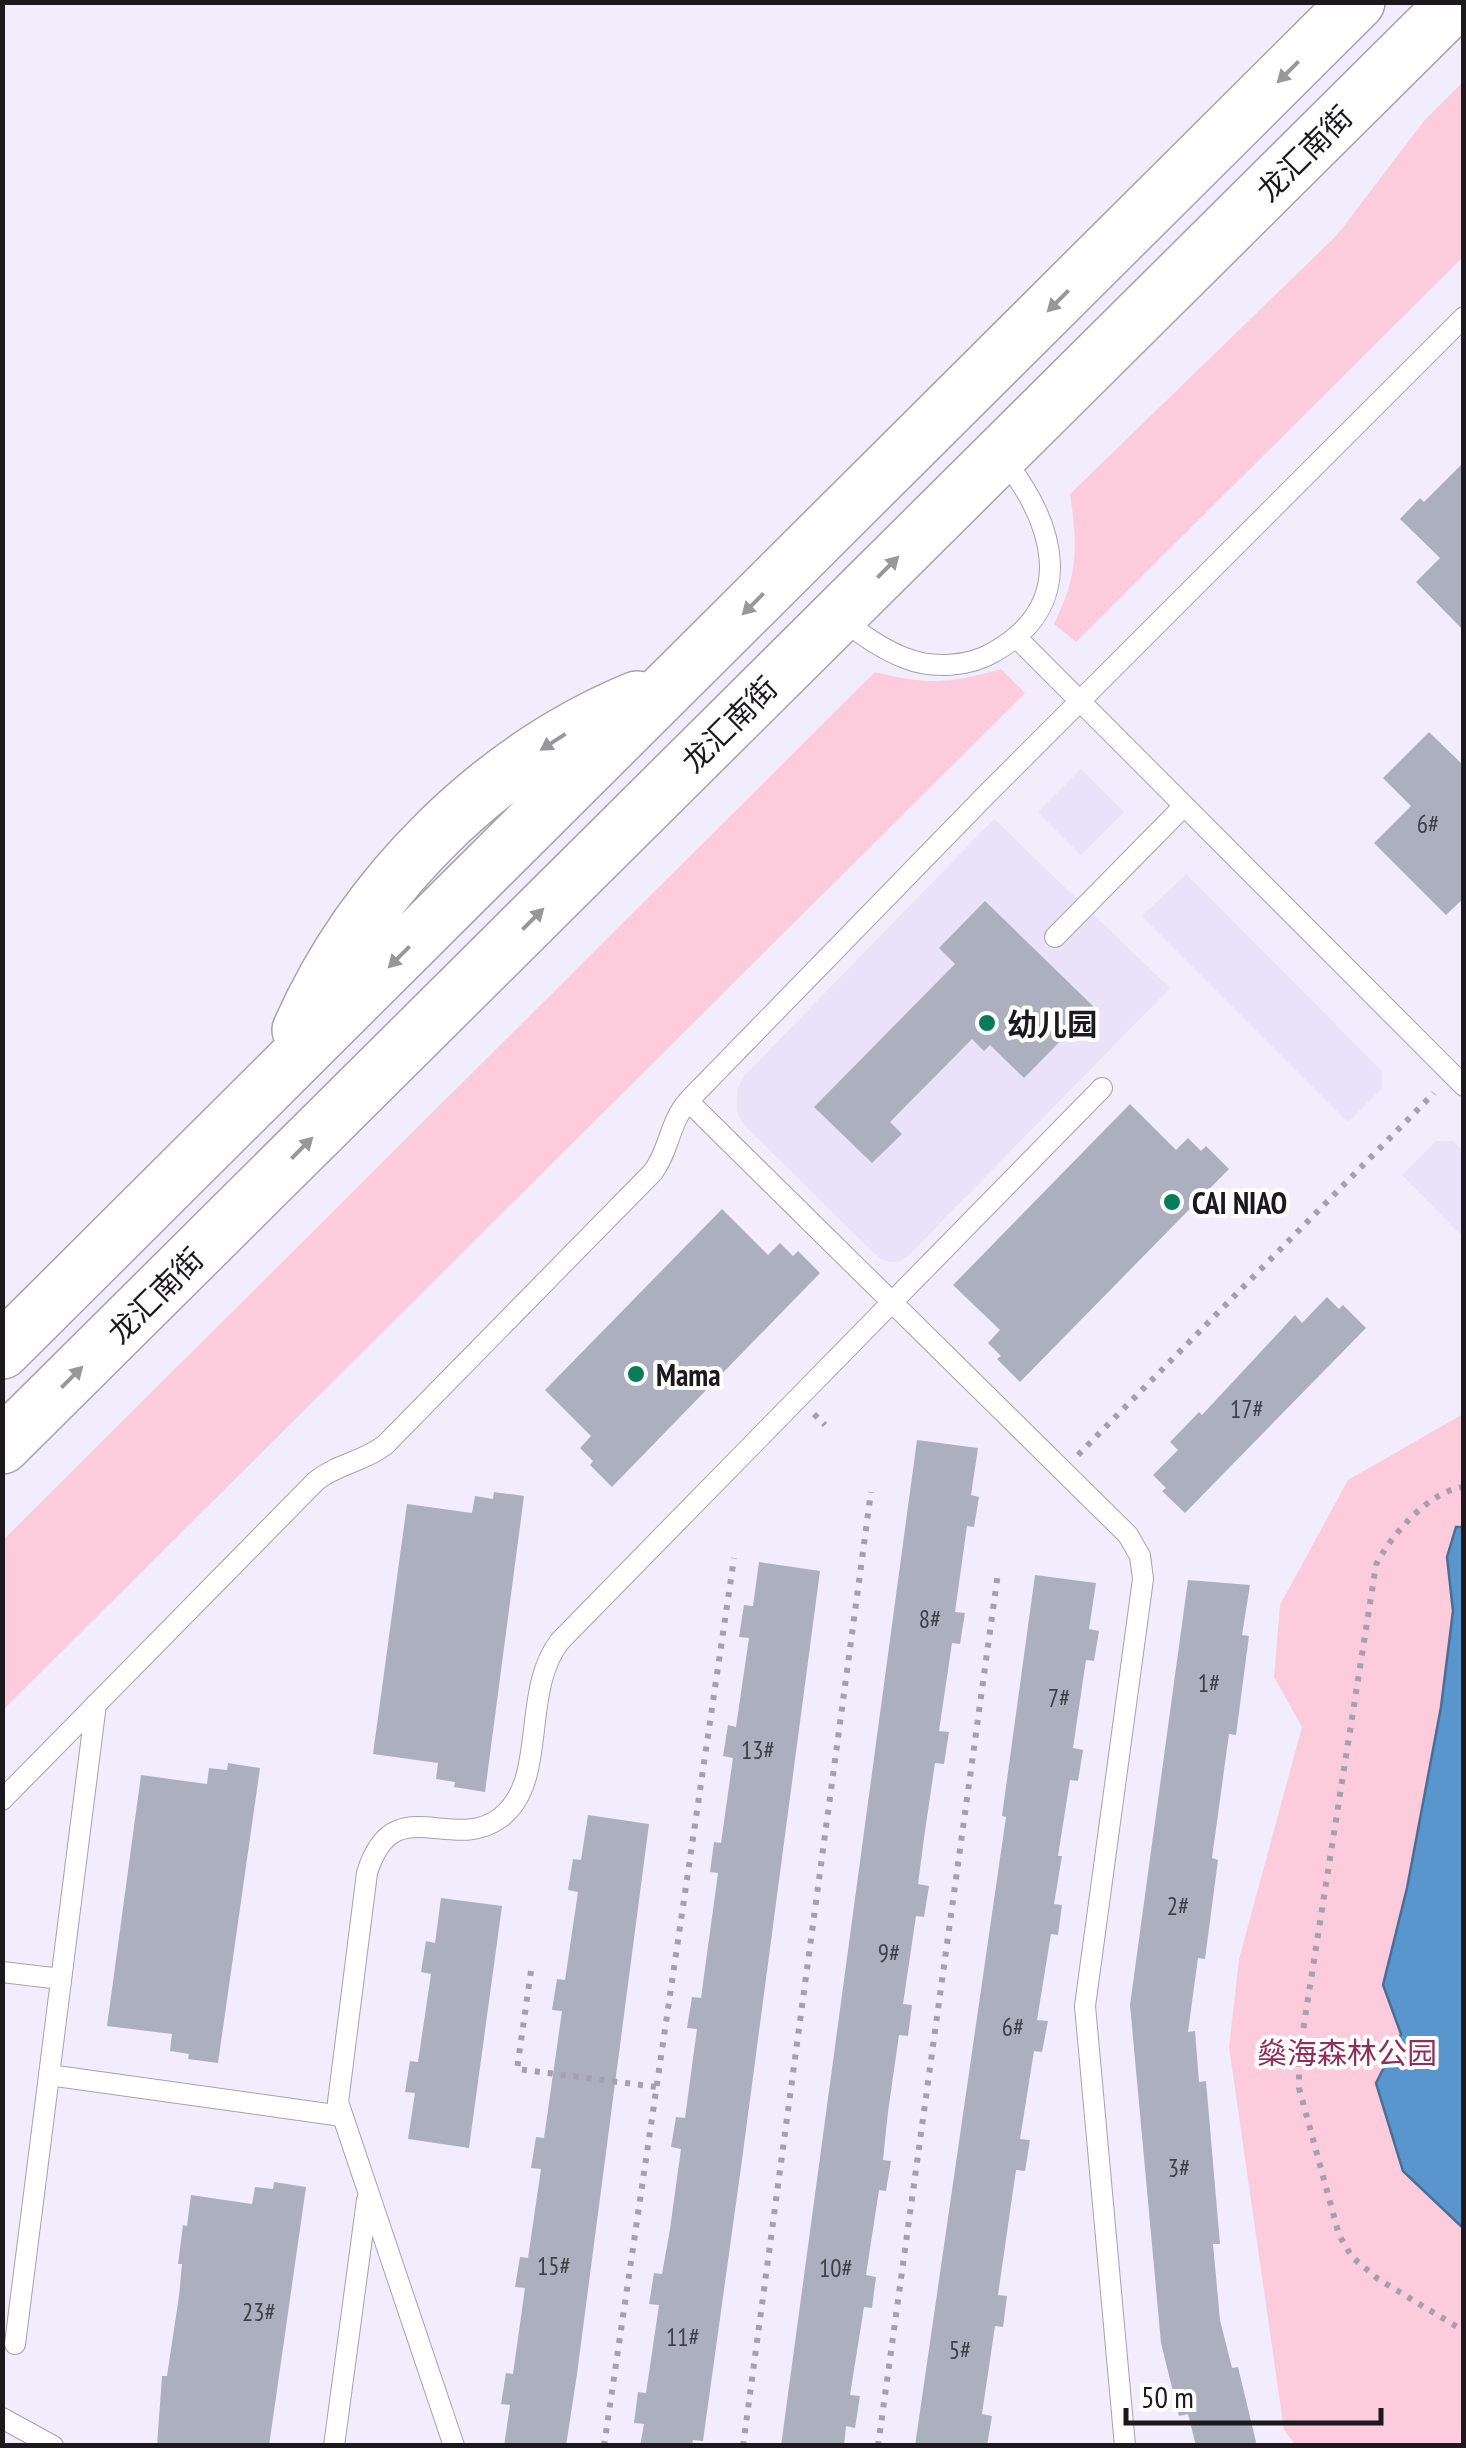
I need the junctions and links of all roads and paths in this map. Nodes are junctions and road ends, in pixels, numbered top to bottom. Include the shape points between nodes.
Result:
1 (1357, 2) edge
2 (1456, 2) edge
3 (1464, 317) edge
4 (1000, 455) junction
5 (838, 616) junction
6 (1018, 639) junction
7 (1080, 701) junction
8 (1184, 806) junction
9 (1054, 937) dead end
10 (1458, 1080) edge
11 (1102, 1088) dead end
12 (688, 1101) junction
13 (893, 1303) junction
14 (2, 1351) edge
15 (2, 1446) edge
16 (1063, 1471) junction
17 (1464, 1486) edge
18 (871, 1492) dead end
19 (734, 1558) dead end
20 (998, 1573) dead end
21 (96, 1704) junction
22 (2, 1800) edge
23 (531, 1971) dead end
24 (2, 1972) edge
25 (61, 1979) junction
26 (49, 2075) junction
27 (656, 2087) junction
28 (342, 2116) junction
29 (368, 2194) junction
30 (1464, 2331) edge
31 (14, 2344) dead end
32 (2, 2418) edge
33 (53, 2446) edge
34 (334, 2446) edge
35 (454, 2446) edge
36 (604, 2446) edge
37 (743, 2446) edge
38 (878, 2446) edge
39 (1126, 2446) edge

1 -> 14 main road
2 - 4 main road, 龙汇南街
3 - 7 lane
5 -> 4 main road, 龙汇南街
4 - 6 lane via 1044,524 1050,564 1044,604
5 - 6 lane via 908,660 980,661
15 -> 5 main road, 龙汇南街
6 - 7 lane
7 - 8 lane
7 - 12 lane
8 - 9 lane
8 - 10 lane
10 - 16 path
11 - 13 lane
12 - 13 lane
12 - 21 lane via 676,1114 653,1172 398,1432 372,1455 316,1482
13 - 16 lane
13 - 28 lane via 549,1655 526,1780 513,1806 486,1826 401,1828 378,1845 367,1873 338,2088
16 - 39 lane via 1128,1535 1143,1579 1085,2006
17 - 30 path via 1434,1497 1386,1544 1376,1564 1299,2088 1339,2235 1352,2256
18 - 37 path
19 - 27 path
20 - 38 path
21 - 22 lane
21 - 25 lane
23 - 27 path via 517,2069
24 - 25 lane
25 - 26 lane
26 - 28 lane
26 - 31 lane
27 - 36 path
28 - 29 lane
29 - 34 lane
29 - 35 lane
32 - 33 lane

